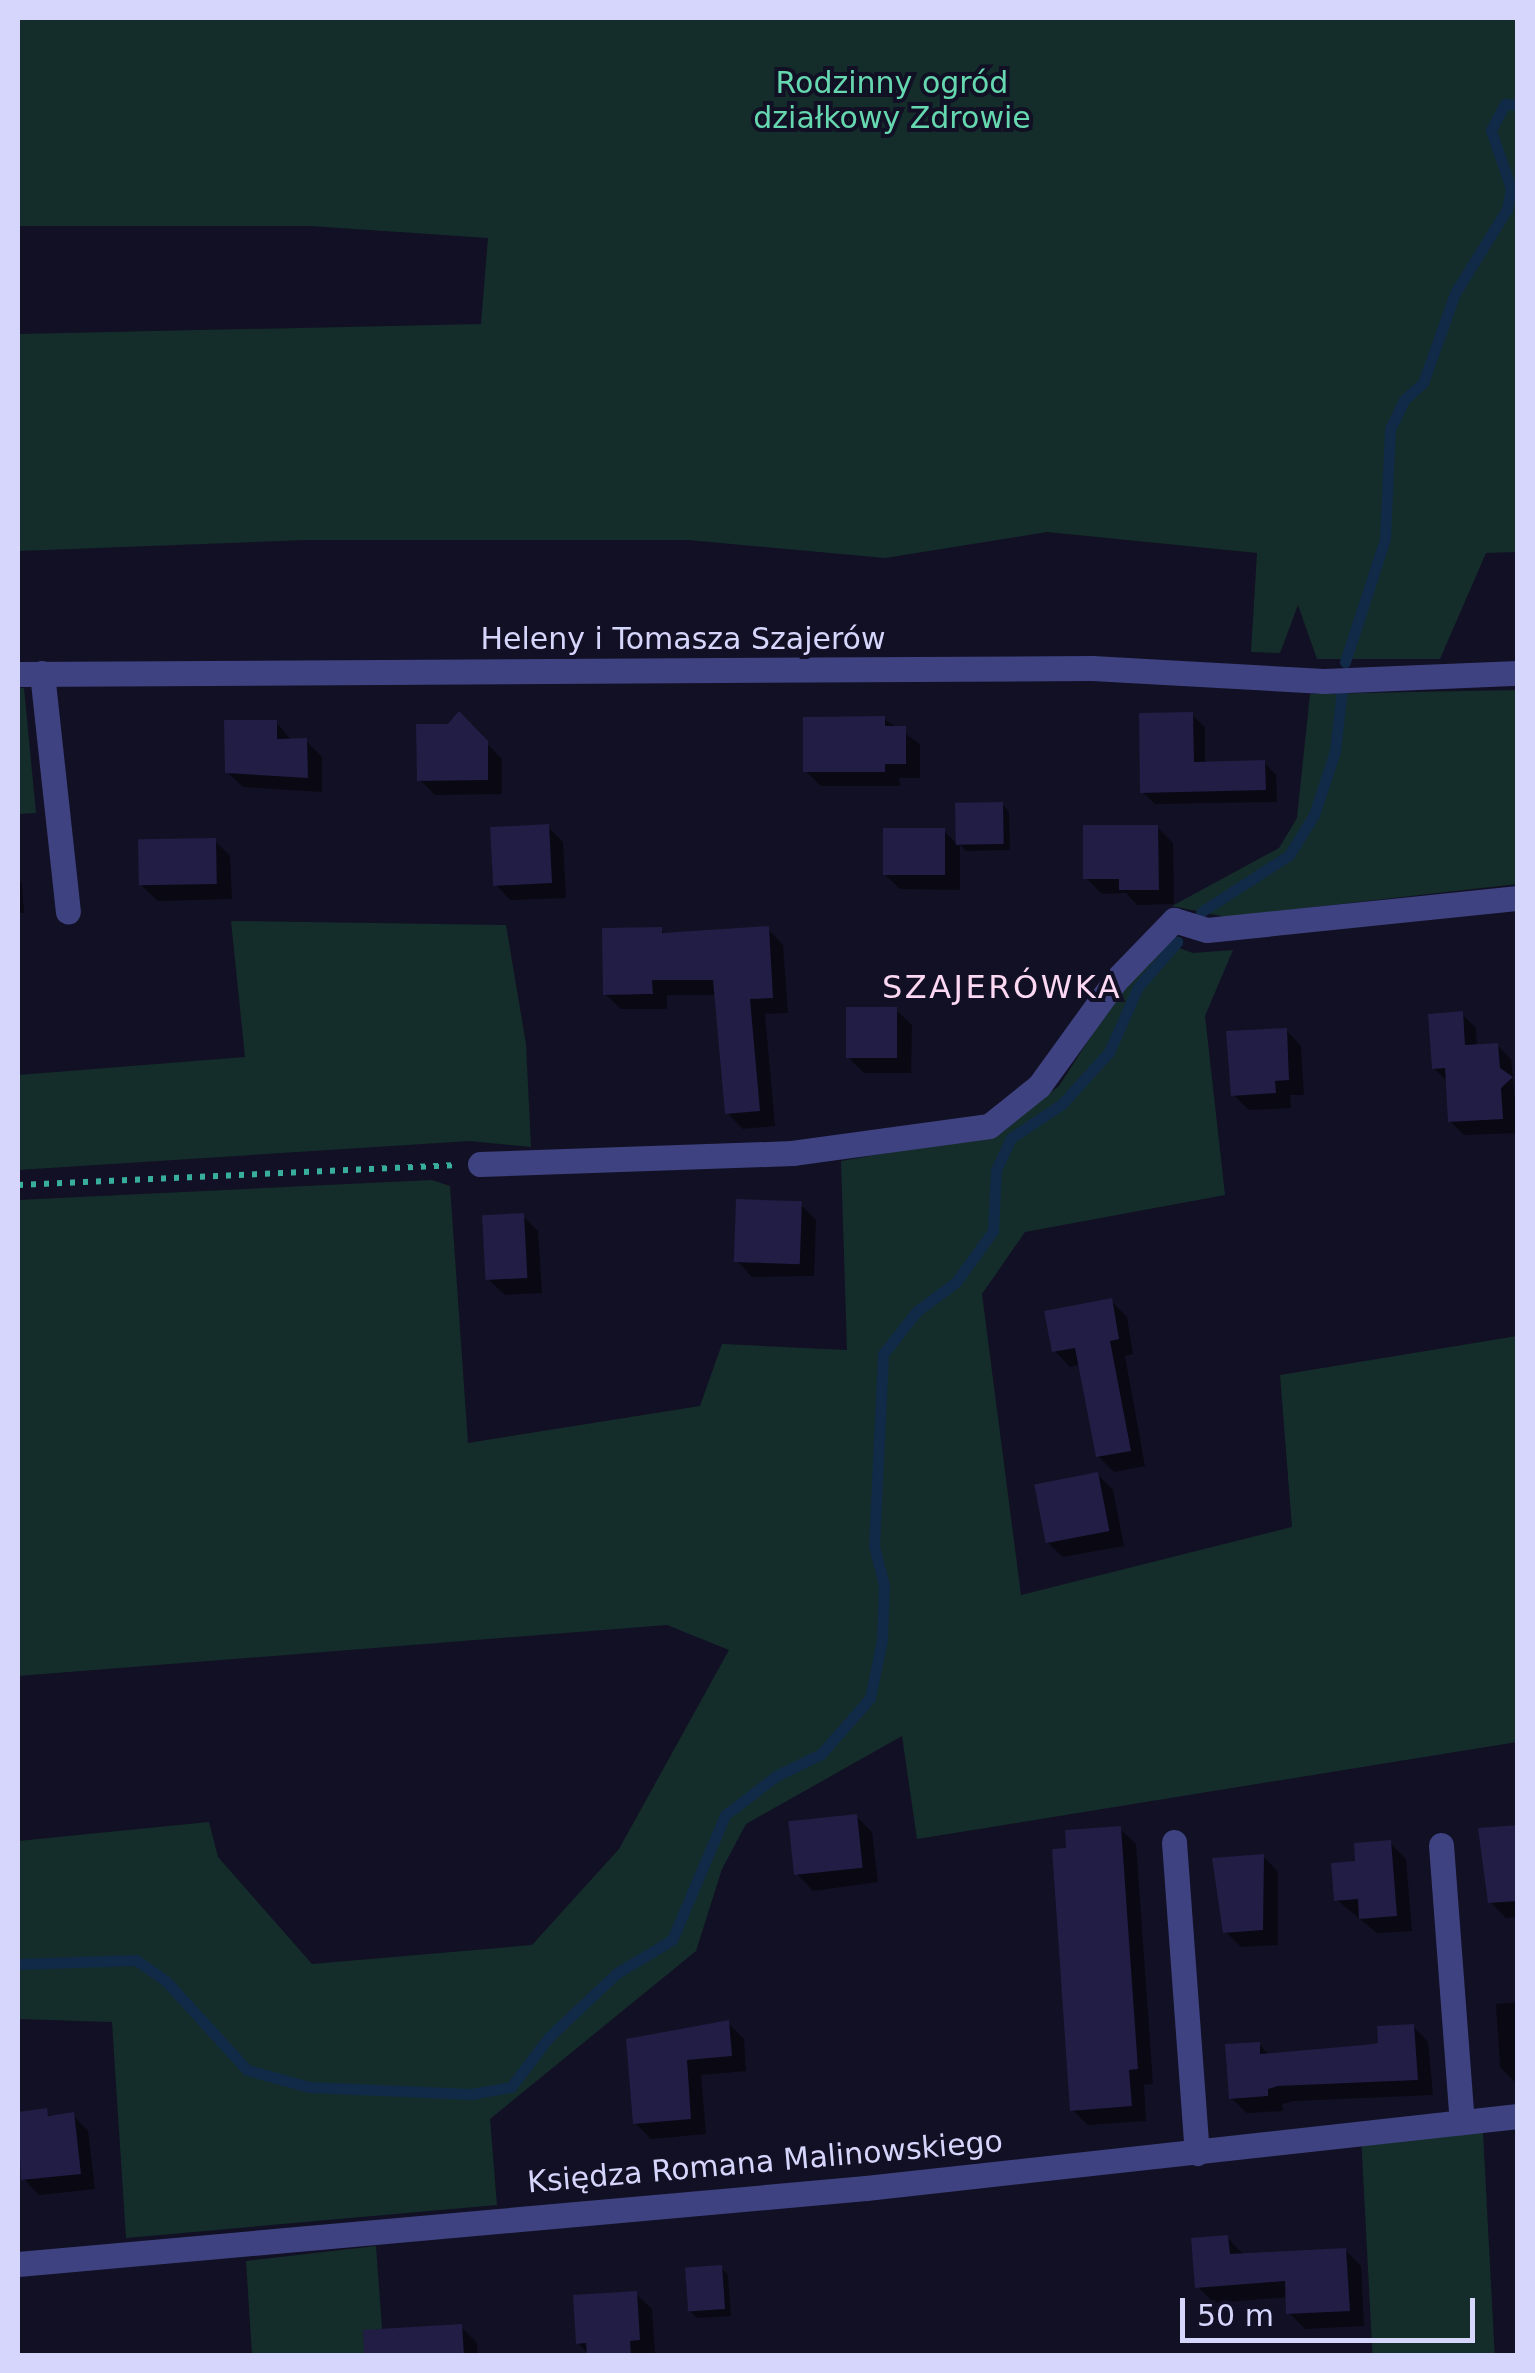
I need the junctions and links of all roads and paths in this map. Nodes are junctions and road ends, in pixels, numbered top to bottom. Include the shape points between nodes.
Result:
1 (1518, 673) edge
2 (30, 674) edge
3 (1518, 898) edge
4 (68, 912) dead end
5 (480, 1164) joint
6 (18, 1185) edge
7 (1174, 1842) dead end
8 (1441, 1846) dead end
9 (1518, 2116) edge
10 (1462, 2122) junction
11 (1197, 2153) junction
12 (18, 2264) edge

1 - 2 street, Heleny i Tomasza Szajerów via 1324,680 1092,668
2 - 4 street, Heleny i Tomasza Szajerów
3 - 5 street via 1206,930 1174,920 1126,968 1039,1086 989,1126 792,1152
5 - 6 path
7 - 11 street
8 - 10 street
9 - 10 street, Księdza Romana Malinowskiego
10 - 11 street, Księdza Romana Malinowskiego
11 - 12 street, Księdza Romana Malinowskiego

